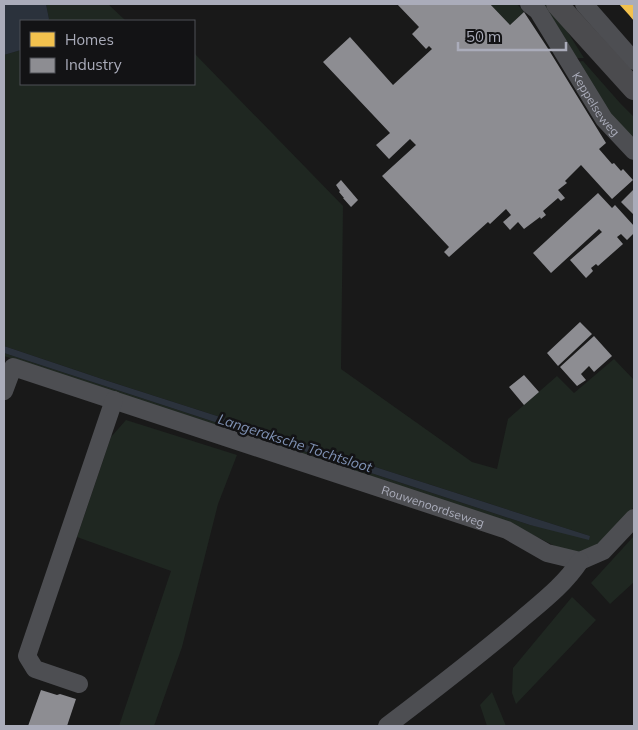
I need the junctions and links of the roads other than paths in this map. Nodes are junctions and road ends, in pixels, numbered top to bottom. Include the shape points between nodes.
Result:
1 (529, 4) edge
2 (557, 4) edge
3 (584, 4) edge
4 (634, 61) edge
5 (634, 89) edge
6 (634, 151) edge
7 (4, 391) edge
8 (114, 400) junction
9 (634, 518) edge
10 (580, 561) junction
11 (79, 684) dead end
12 (387, 726) edge

1 - 6 street, Keppelseweg via 538,11 604,119
2 - 5 main road
3 - 4 street
7 - 8 street, Rouwenoordseweg via 13,366
8 - 10 street, Rouwenoordseweg via 507,530 547,553
8 - 11 street via 27,656 35,669
9 - 10 street via 603,550
10 - 12 street via 561,586 484,652

